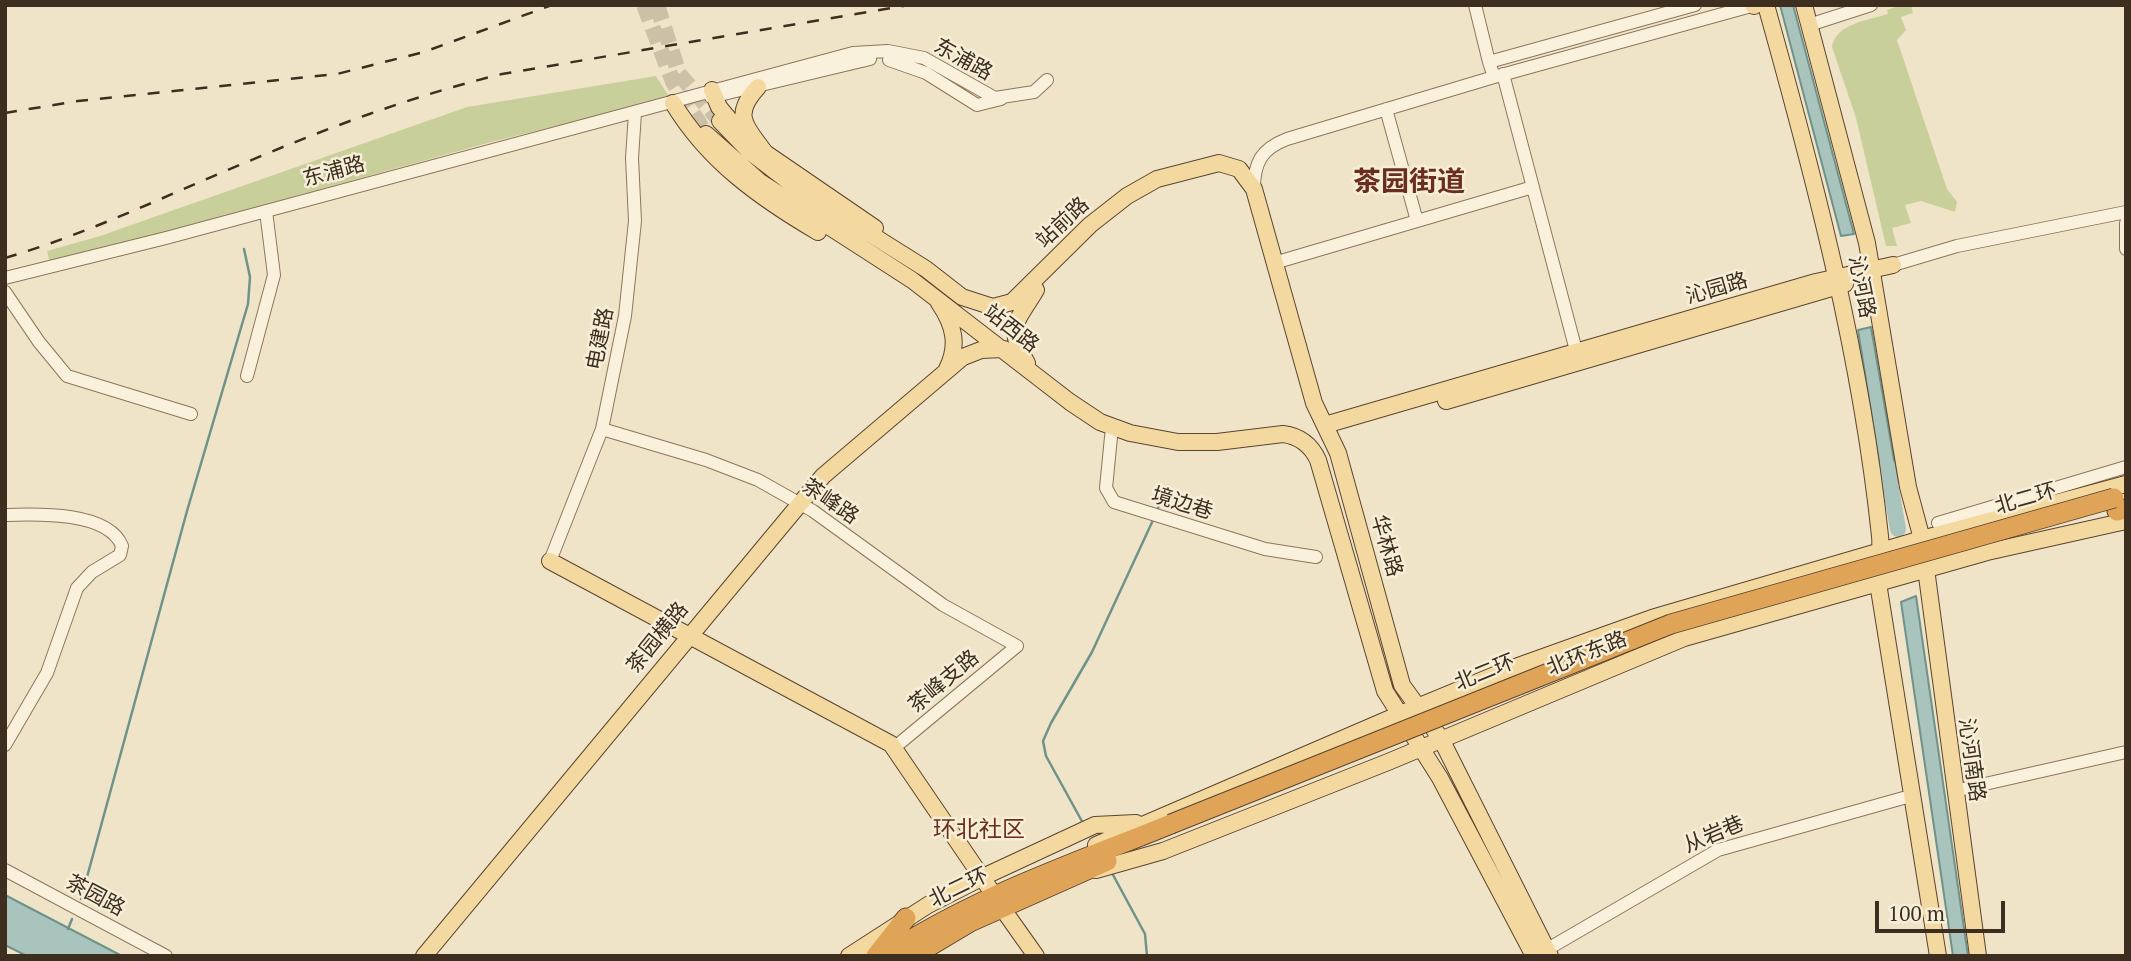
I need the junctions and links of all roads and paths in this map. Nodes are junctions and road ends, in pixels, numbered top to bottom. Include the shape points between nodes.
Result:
1 (1475, 5) edge
2 (1695, 5) edge
3 (1754, 5) edge
4 (1766, 5) edge
5 (1804, 5) edge
6 (1812, 5) edge
7 (1871, 5) edge
8 (1809, 25) junction
9 (1489, 62) junction
10 (1498, 75) junction
11 (1047, 80) dead end
12 (758, 86) junction
13 (713, 93) junction
14 (1011, 96) junction
15 (673, 103) junction
16 (1386, 109) junction
17 (635, 113) junction
18 (720, 121) tunnel mouth
19 (706, 134) tunnel mouth
20 (766, 154) junction
21 (1533, 187) junction
22 (1254, 189) junction
23 (266, 211) junction
24 (2126, 212) edge
25 (1417, 220) junction
26 (2126, 223) edge
27 (2126, 248) edge
28 (879, 258) junction
29 (1053, 261) junction
30 (1274, 263) junction
31 (1893, 265) joint
32 (926, 269) junction
33 (1872, 272) junction
34 (5, 278) edge
35 (1839, 281) junction
36 (5, 292) edge
37 (935, 296) junction
38 (962, 297) joint
39 (1004, 349) junction
40 (1578, 356) junction
41 (947, 369) junction
42 (1033, 373) junction
43 (247, 376) dead end
44 (191, 414) dead end
45 (1112, 427) junction
46 (602, 429) junction
47 (1327, 430) junction
48 (1318, 460) joint
49 (2126, 467) edge
50 (800, 502) junction
51 (2122, 503) edge
52 (2025, 504) junction
53 (5, 515) edge
54 (1938, 523) dead end
55 (1922, 539) junction
56 (1880, 552) junction
57 (1316, 556) dead end
58 (550, 561) joint
59 (1925, 570) junction
60 (1878, 583) junction
61 (689, 635) junction
62 (1017, 646) joint
63 (1418, 706) junction
64 (1400, 713) junction
65 (1441, 739) junction
66 (5, 745) edge
67 (895, 747) junction
68 (1422, 747) junction
69 (2126, 752) edge
70 (1954, 791) junction
71 (1914, 795) junction
72 (1146, 822) junction
73 (1096, 859) junction
74 (5, 870) edge
75 (983, 877) junction
76 (998, 901) junction
77 (905, 918) junction
78 (1543, 954) edge
79 (166, 956) edge
80 (424, 956) edge
81 (849, 956) edge
82 (876, 956) edge
83 (885, 956) edge
84 (913, 956) edge
85 (1036, 956) edge
86 (1938, 956) edge
87 (1978, 956) edge

1 - 9 street
2 - 9 street
3 - 10 street
4 - 35 main road, 沁河路
5 - 8 main road, 沁河路
6 - 8 main road
7 - 8 street
8 - 33 main road, 沁河路
9 - 10 street
10 - 16 street
10 - 21 street
11 - 14 street via 1038,90
12 - 13 street, 东浦路
12 - 14 street, 东浦路 via 880,59 915,68 977,105
12 - 20 main road via 743,119 746,131
13 - 14 street, 东浦路 via 844,55 879,51 924,58 990,97
13 - 15 street, 东浦路
13 - 20 main road via 726,117
15 - 17 street, 东浦路
15 - 28 main road via 705,148 750,189 837,243
16 - 22 street via 1271,146 1256,165
16 - 25 street
17 - 23 street, 东浦路
17 - 46 street, 电建路 via 632,270
18 - 32 main road, 站西路 via 782,178
19 - 28 main road, 站西路 via 760,182
20 - 32 main road via 857,213
21 - 25 street
21 - 40 street
22 - 29 main road, 站前路 via 1244,173 1219,163 1157,179 1096,220
22 - 30 main road, 华林路
23 - 34 street, 东浦路
23 - 43 street via 274,275
24 - 31 street, 沁园路 via 1957,246
25 - 30 street
26 - 27 street
28 - 37 main road, 站西路
29 - 38 main road, 站前路 via 1006,306
29 - 42 main road via 1016,318 1014,329
30 - 47 main road, 华林路 via 1314,403
31 - 33 main road, 沁园路
32 - 38 main road, 站西路
33 - 35 main road, 沁园路
33 - 55 main road, 沁河路 via 1908,487
35 - 40 main road, 沁园路
35 - 56 main road, 沁河路
36 - 44 street via 67,376
37 - 39 main road, 站西路
37 - 41 main road via 954,337
39 - 41 main road, 茶园横路 via 972,353
39 - 42 main road, 站西路
40 - 47 main road, 沁园路
41 - 50 main road, 茶园横路 via 842,457
42 - 45 main road, 站西路 via 1086,414
45 - 48 main road, 站西路 via 1178,442 1289,434 1308,445
45 - 57 street, 境边巷 via 1107,492 1114,502 1273,551
46 - 50 street, 茶峰路 via 722,466
46 - 58 street, 电建路
47 - 63 main road, 华林路 via 1338,453 1402,685
48 - 64 main road, 华林路 via 1385,691
49 - 52 street
50 - 61 main road, 茶园横路
50 - 62 street, 茶峰路 via 901,577
51 - 52 main road
51 - 59 main road, 北环东路
51 - 73 highway, 北二环, bridge via 1671,624
52 - 54 street
52 - 55 main road
53 - 66 street via 73,517 111,533 122,546 120,555 92,572 77,588 44,680
55 - 56 main road
55 - 59 main road, 沁河路
56 - 60 main road, 沁河路
56 - 63 main road via 1652,618
58 - 61 main road
59 - 60 main road, 北环东路
59 - 70 main road, 沁河南路
60 - 65 main road, 北环东路 via 1684,638
60 - 71 main road
61 - 67 main road
61 - 80 main road, 茶园横路
62 - 67 street, 茶峰支路
63 - 64 main road
63 - 65 main road, 华林路
64 - 68 main road, 华林路
64 - 72 main road
65 - 68 main road, 北环东路
65 - 78 main road, 华林路
67 - 75 main road
68 - 73 main road, 北环东路 via 1163,851
68 - 78 main road, 华林路
69 - 70 street
70 - 87 main road, 沁河南路
71 - 78 street, 从岩巷 via 1718,850
71 - 86 main road
72 - 73 main road
72 - 75 main road via 1088,829
73 - 76 highway, 北二环
74 - 79 street, 茶园路
75 - 76 main road
75 - 77 main road
76 - 83 highway, 北二环 via 937,923
76 - 84 highway, 北二环
76 - 85 main road
77 - 81 main road
77 - 82 highway

